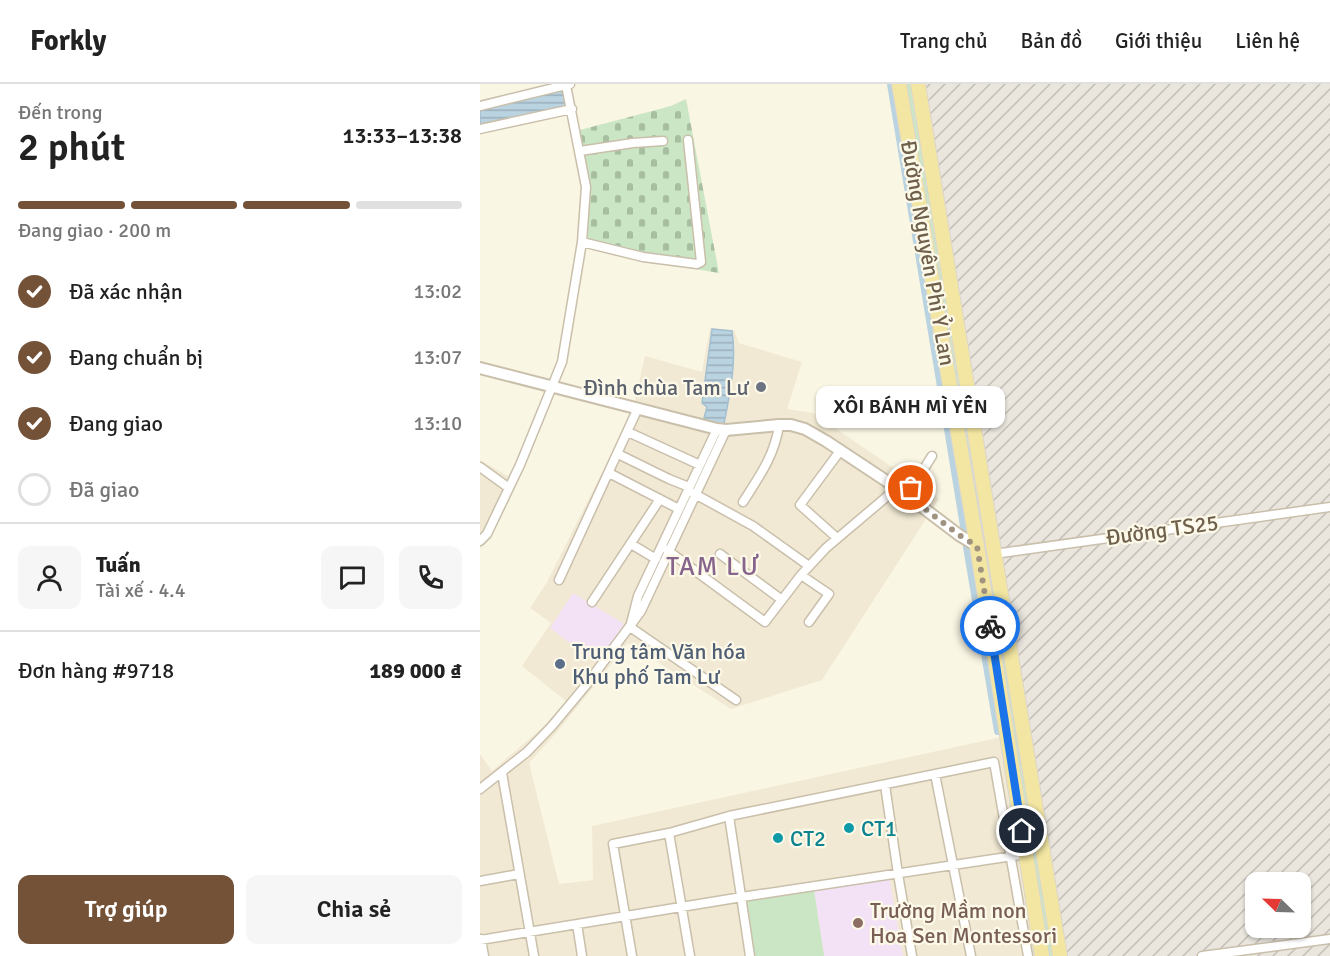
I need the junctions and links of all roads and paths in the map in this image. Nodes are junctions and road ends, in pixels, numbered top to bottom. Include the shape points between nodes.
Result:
1 (899, 84) edge
2 (918, 84) edge
3 (569, 85) edge
4 (480, 106) edge
5 (571, 106) junction
6 (480, 129) edge
7 (688, 140) dead end
8 (663, 141) dead end
9 (580, 151) junction
10 (582, 242) junction
11 (480, 368) edge
12 (554, 386) junction
13 (638, 408) junction
14 (779, 425) junction
15 (721, 430) junction
16 (627, 432) junction
17 (840, 451) junction
18 (618, 454) junction
19 (932, 456) dead end
20 (700, 465) junction
21 (480, 467) edge
22 (609, 474) junction
23 (509, 488) junction
24 (897, 488) junction
25 (689, 489) junction
26 (697, 495) junction
27 (907, 495) junction
28 (660, 499) junction
29 (743, 502) dead end
30 (1330, 507) edge
31 (679, 509) junction
32 (837, 538) junction
33 (480, 541) edge
34 (631, 544) junction
35 (977, 546) junction
36 (661, 547) junction
37 (670, 552) junction
38 (720, 554) dead end
39 (994, 554) junction
40 (656, 559) junction
41 (809, 566) junction
42 (801, 574) junction
43 (559, 580) dead end
44 (782, 600) junction
45 (592, 602) dead end
46 (809, 622) dead end
47 (630, 627) junction
48 (736, 700) dead end
49 (502, 773) junction
50 (935, 774) junction
51 (885, 784) junction
52 (480, 789) edge
53 (729, 816) junction
54 (669, 833) junction
55 (1026, 854) junction
56 (1011, 856) junction
57 (954, 865) junction
58 (519, 874) junction
59 (898, 874) junction
60 (480, 881) edge
61 (742, 897) junction
62 (683, 907) junction
63 (625, 916) junction
64 (577, 924) junction
65 (530, 931) junction
66 (1330, 939) edge
67 (481, 940) edge
68 (484, 956) edge
69 (534, 956) edge
70 (582, 956) edge
71 (632, 956) edge
72 (690, 956) edge
73 (750, 956) edge
74 (912, 956) edge
75 (971, 956) edge
76 (1028, 956) edge
77 (1042, 956) edge
78 (1060, 956) edge
79 (1202, 956) edge

1 - 35 main road, Đường Nguyên Phi Ỷ Lan
2 - 39 main road, Đường Nguyên Phi Ỷ Lan
3 - 4 street
3 - 5 street
5 - 6 street
5 - 9 street
7 - 10 street via 701,262 644,257
8 - 9 street
9 - 10 street via 586,187
10 - 12 street via 562,362
11 - 12 street
12 - 13 street
12 - 23 street
13 - 15 street
13 - 16 street
14 - 15 street
14 - 17 street via 805,429
14 - 29 street via 765,469
15 - 20 street
15 - 26 street
16 - 18 street
16 - 20 street
17 - 24 street
17 - 32 street via 800,505
18 - 22 street
18 - 25 street
19 - 27 street
20 - 25 street
21 - 23 street
22 - 28 street
22 - 43 street
23 - 33 street
24 - 27 street
24 - 32 street
25 - 26 street
25 - 31 street
26 - 37 street
26 - 41 street via 753,526
27 - 35 street
28 - 31 street
28 - 34 street
30 - 39 street, Đường TS25
31 - 36 street
32 - 41 street
34 - 40 street
34 - 45 street
35 - 39 main road
35 - 55 main road, Đường Nguyên Phi Ỷ Lan
36 - 37 street
36 - 40 street
37 - 44 street via 765,622
37 - 47 street
38 - 44 street
39 - 78 main road, Đường Nguyên Phi Ỷ Lan
40 - 47 street via 638,596
41 - 42 street
42 - 44 street
42 - 46 street via 829,594
47 - 48 street
47 - 49 street via 556,722
49 - 52 street
49 - 58 street
50 - 51 street
50 - 56 street via 994,762
50 - 57 street
51 - 53 street
51 - 59 street
53 - 54 street
53 - 61 street
54 - 62 street
54 - 63 street via 613,844
55 - 56 street
55 - 77 main road, Đường Nguyên Phi Ỷ Lan
56 - 57 street
56 - 76 street
57 - 59 street
57 - 75 street
58 - 60 street
58 - 65 street
59 - 61 street
59 - 74 street
61 - 62 street
61 - 73 street
62 - 63 street
62 - 72 street
63 - 64 street
63 - 71 street
64 - 65 street
64 - 70 street
65 - 67 street
65 - 69 street
66 - 79 street
67 - 68 street

